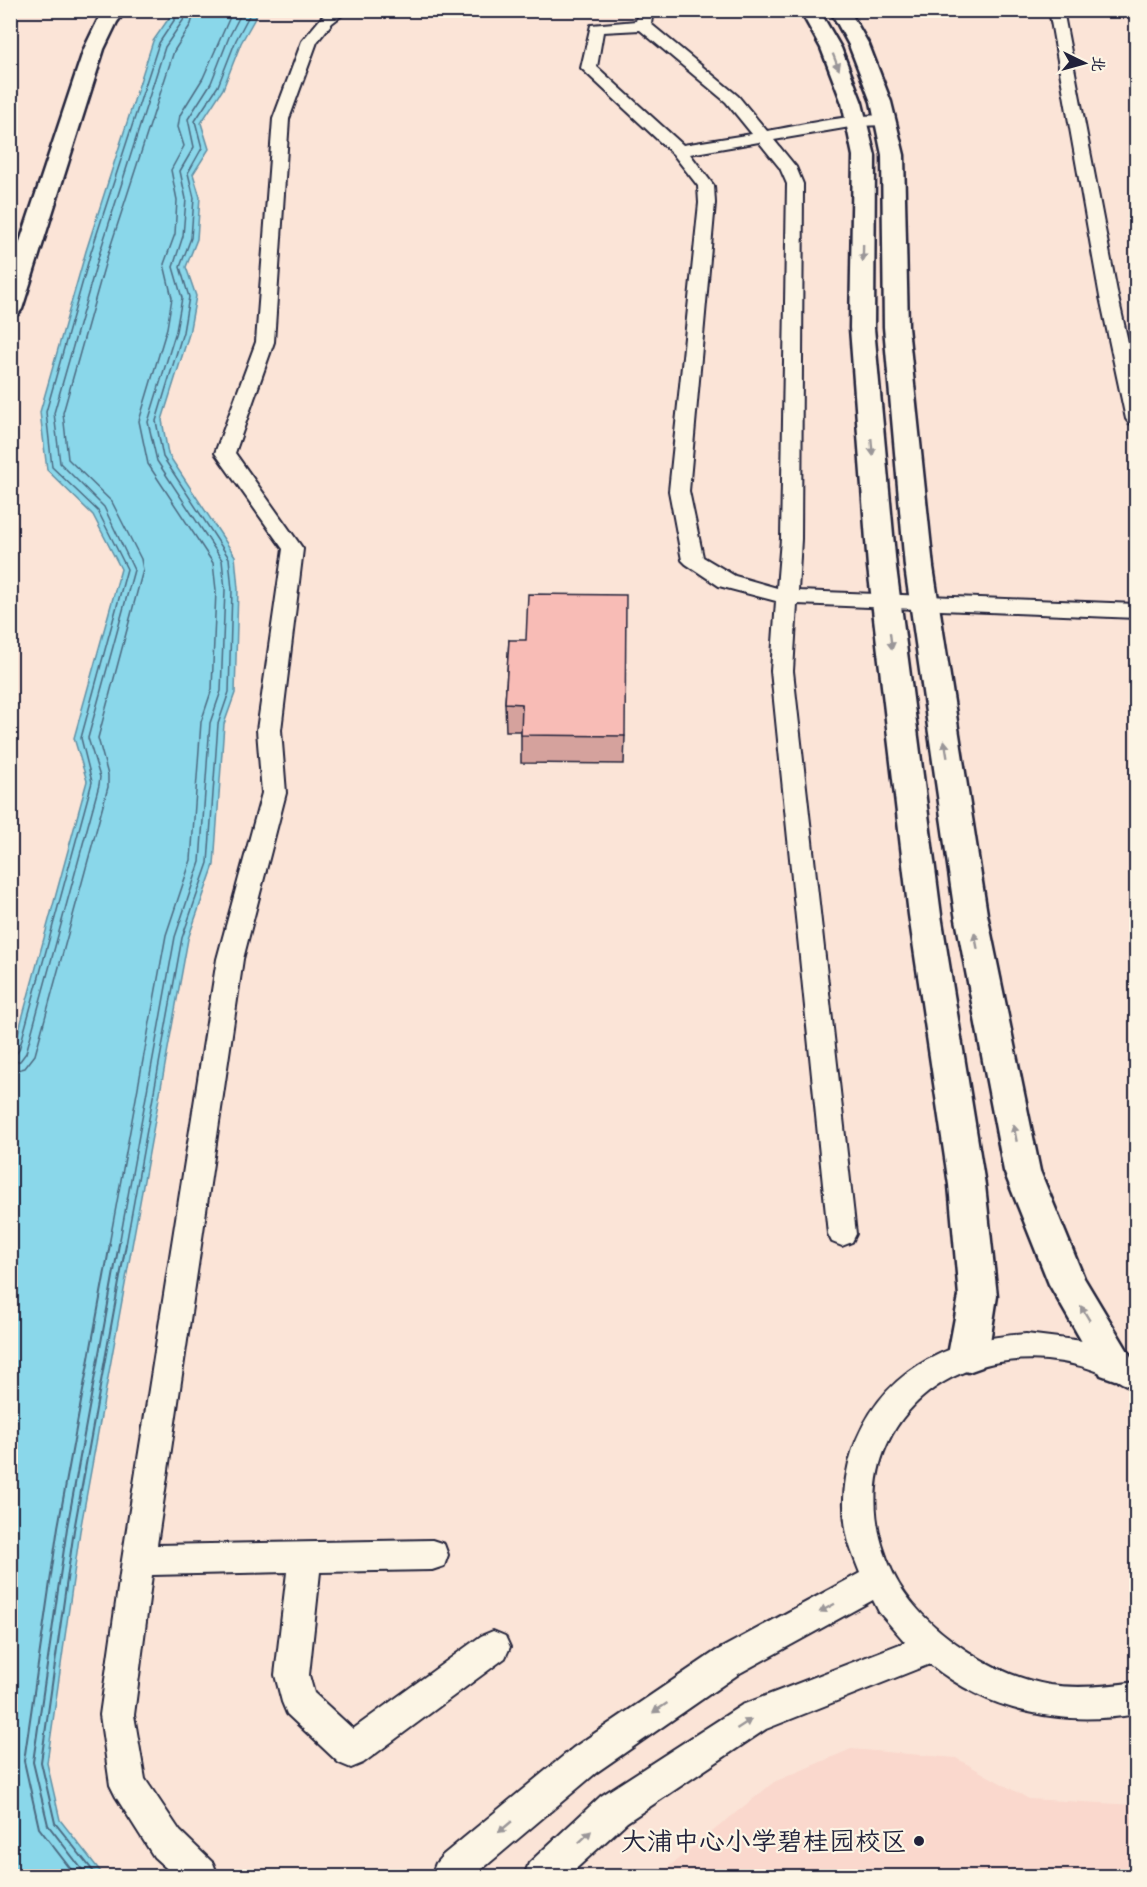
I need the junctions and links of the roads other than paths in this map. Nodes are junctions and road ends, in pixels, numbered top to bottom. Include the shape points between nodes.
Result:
1 (117, 10) edge
2 (342, 10) edge
3 (809, 10) edge
4 (838, 10) edge
5 (1056, 10) edge
6 (644, 18) edge
7 (885, 120) junction
8 (856, 121) junction
9 (764, 137) junction
10 (679, 151) junction
11 (10, 309) edge
12 (1136, 415) edge
13 (787, 597) junction
14 (886, 600) junction
15 (924, 601) junction
16 (1137, 611) edge
17 (842, 1234) dead end
18 (968, 1354) junction
19 (1126, 1370) edge
20 (432, 1555) dead end
21 (305, 1558) junction
22 (138, 1560) junction
23 (879, 1580) junction
24 (493, 1647) dead end
25 (933, 1647) junction
26 (1137, 1698) edge
27 (200, 1876) edge
28 (450, 1876) edge
29 (542, 1876) edge

1 - 11 street via 94,49
2 - 22 lane via 327,20 310,41 281,119 264,342 225,453 293,549 269,730 274,793 230,960
3 -> 8 street via 831,48
4 - 7 street via 859,45
5 - 12 lane via 1109,297
6 - 9 lane via 732,99
6 - 10 lane via 596,28 589,68
7 - 8 lane
7 - 15 street via 893,155 896,327
8 - 9 lane
8 -> 14 street via 864,156 862,328
9 - 10 lane
9 - 13 lane via 788,167 795,184
10 - 13 lane via 705,186 707,204 679,491 693,560 727,581
13 - 14 lane
13 - 17 lane via 782,671
14 - 15 lane
14 -> 18 street via 925,915 967,1185 978,1296
15 - 16 lane
19 -> 15 street via 1068,1284 1022,1172 971,914
18 - 19 lane via 1015,1346 1065,1349
18 - 23 lane via 926,1374 892,1402 869,1440 858,1484 862,1532
20 - 21 lane
21 - 22 lane
21 - 24 lane via 292,1675 299,1702 351,1751
22 - 27 lane via 117,1715 128,1785 168,1844
23 - 25 lane via 902,1615
23 -> 28 lane via 728,1662 585,1760
25 - 26 lane via 982,1679 1037,1699 1094,1705
29 -> 25 lane via 614,1809 754,1717

